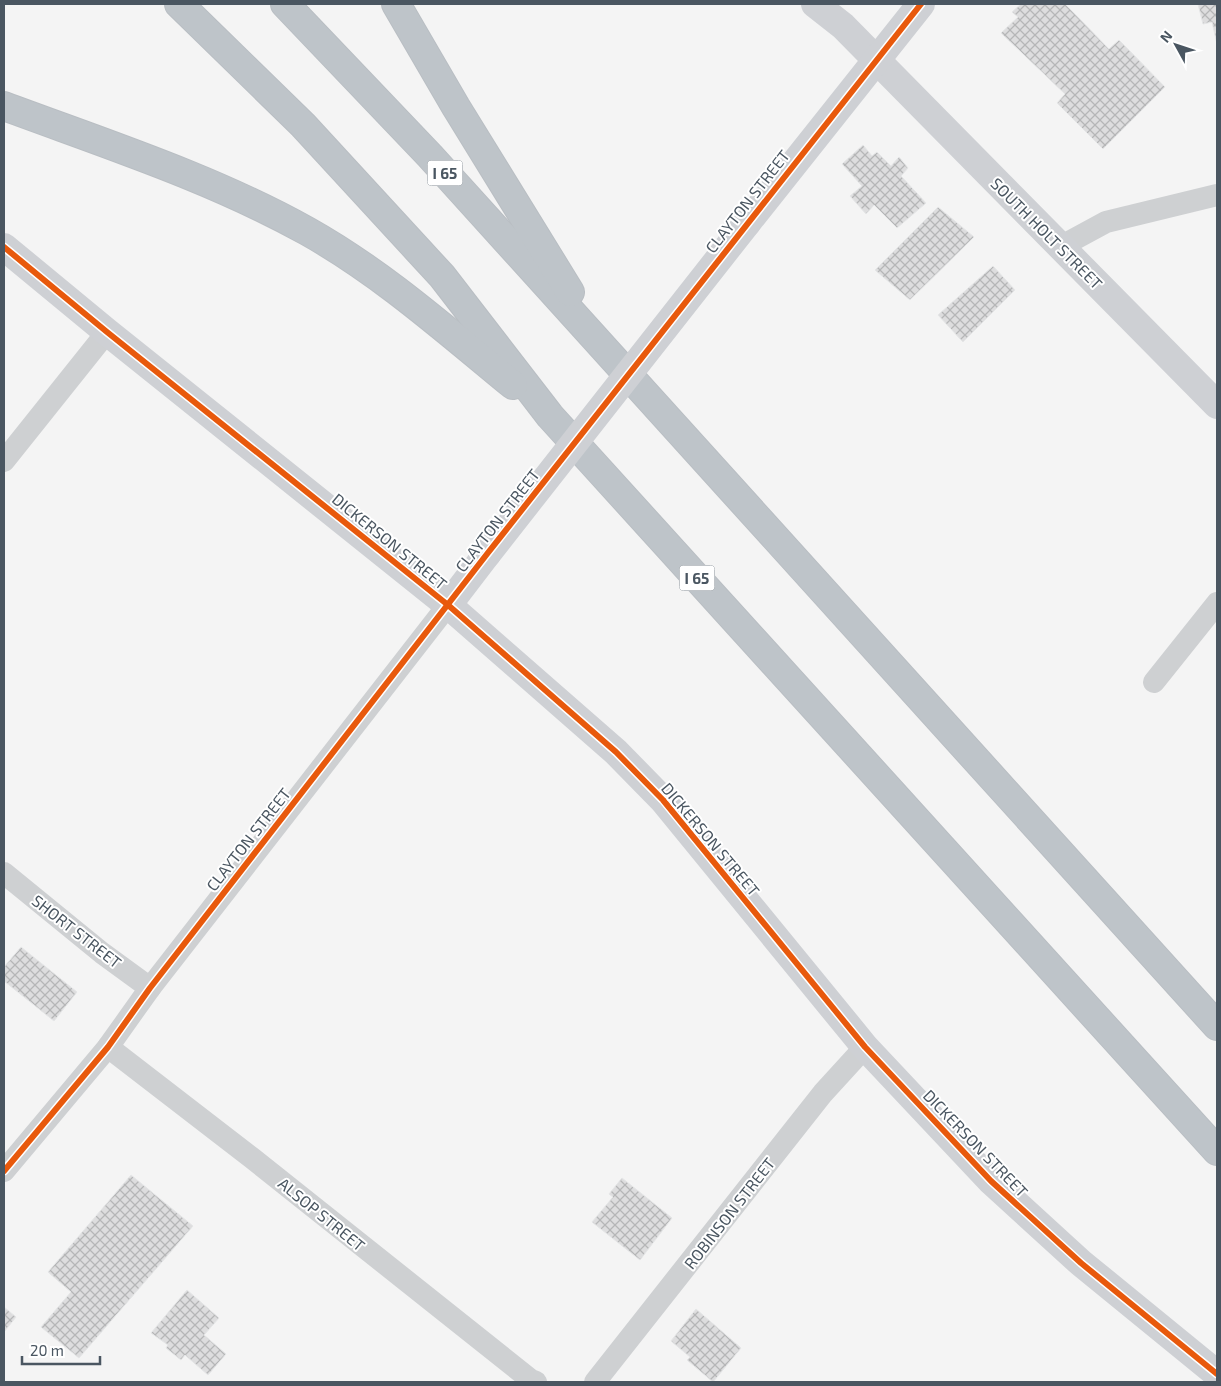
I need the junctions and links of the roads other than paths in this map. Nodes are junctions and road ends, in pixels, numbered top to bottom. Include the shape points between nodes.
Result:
1 (179, 4) edge
2 (285, 4) edge
3 (396, 4) edge
4 (815, 4) edge
5 (920, 4) edge
6 (876, 60) junction
7 (4, 106) edge
8 (1217, 195) edge
9 (1060, 247) junction
10 (4, 248) edge
11 (107, 332) junction
12 (603, 346) junction
13 (1217, 405) edge
14 (550, 416) junction
15 (4, 461) edge
16 (1217, 603) edge
17 (448, 605) junction
18 (1154, 682) dead end
19 (4, 872) edge
20 (150, 988) junction
21 (1217, 1026) edge
22 (108, 1046) junction
23 (865, 1047) junction
24 (1217, 1151) edge
25 (4, 1171) edge
26 (1217, 1374) edge
27 (536, 1382) edge
28 (595, 1382) edge

1 - 14 highway, I 65 via 303,125 442,276
2 - 12 highway, I 65
3 - 12 highway
4 - 6 street, SOUTH HOLT STREET via 843,26
5 - 6 street, CLAYTON STREET
6 - 9 street, SOUTH HOLT STREET
6 - 17 street, CLAYTON STREET, bridge
7 - 14 highway via 222,188 308,231 389,284
8 - 9 street via 1106,222
9 - 13 street, SOUTH HOLT STREET
10 - 11 street, DICKERSON STREET
11 - 15 street
11 - 17 street, DICKERSON STREET
12 - 21 highway, I 65
14 - 24 highway, I 65
16 - 18 street
17 - 20 street, CLAYTON STREET
17 - 23 street, DICKERSON STREET via 616,752 663,800
19 - 20 street, SHORT STREET
20 - 22 street, CLAYTON STREET
22 - 25 street, CLAYTON STREET
22 - 27 street, ALSOP STREET
23 - 26 street, DICKERSON STREET via 991,1181 1080,1263
23 - 28 street, ROBINSON STREET via 817,1101

